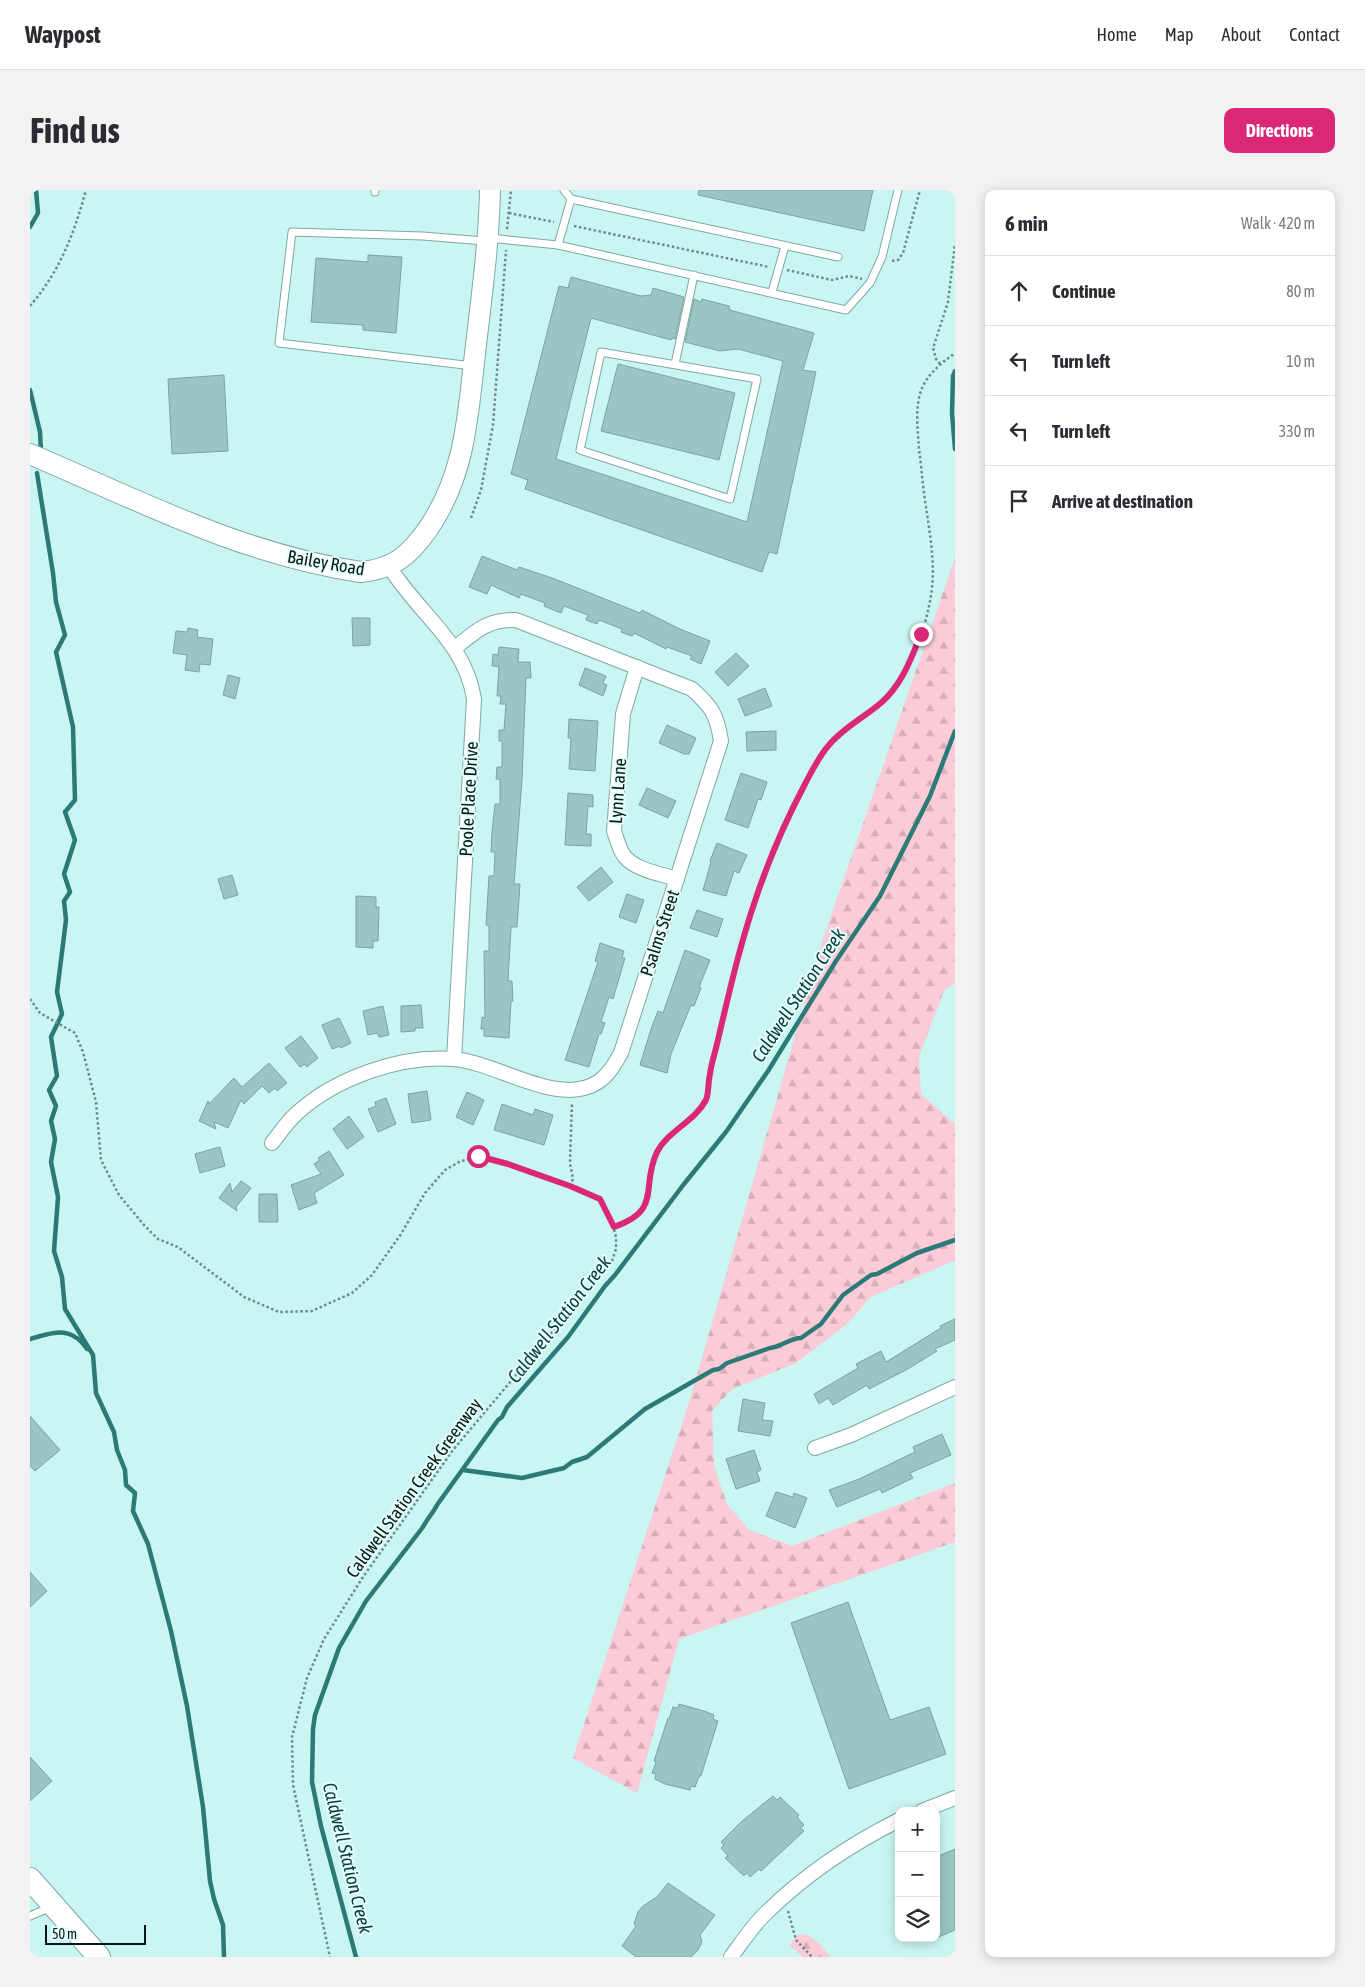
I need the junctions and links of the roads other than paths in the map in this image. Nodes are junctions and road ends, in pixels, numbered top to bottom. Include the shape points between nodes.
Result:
1 (490, 190) edge
2 (564, 190) edge
3 (898, 190) edge
4 (571, 199) junction
5 (489, 240) junction
6 (558, 245) junction
7 (785, 246) junction
8 (838, 257) dead end
9 (694, 275) junction
10 (772, 292) junction
11 (675, 364) junction
12 (473, 366) junction
13 (30, 454) edge
14 (389, 566) junction
15 (455, 648) junction
16 (637, 668) junction
17 (677, 879) junction
18 (454, 1059) junction
19 (272, 1143) dead end
20 (955, 1387) edge
21 (814, 1448) dead end
22 (955, 1798) edge
23 (932, 1807) edge
24 (895, 1822) edge
25 (30, 1879) edge
26 (53, 1906) junction
27 (30, 1916) edge
28 (99, 1957) edge
29 (731, 1957) edge

1 - 5 street, Bailey Road
2 - 4 lane
3 - 10 lane via 882,257 870,283 846,310
4 - 6 lane
4 - 7 lane
5 - 6 lane
5 - 12 street, Bailey Road
5 - 12 lane via 292,232 279,343
6 - 9 lane
7 - 8 lane
7 - 10 lane
9 - 10 lane
9 - 11 lane
11 - 11 lane via 601,352 580,450 730,499 757,379
12 - 14 street, Bailey Road via 460,459 446,499 414,548
13 - 14 street, Bailey Road via 261,550 361,572
14 - 15 street, Poole Place Drive
15 - 16 street, Psalms Street via 491,622 516,620
15 - 18 street, Poole Place Drive via 466,668 474,699
16 - 17 street, Lynn Lane via 623,714 614,830 624,857 637,866
16 - 17 street, Psalms Street via 692,689 708,703 718,721 721,741
17 - 18 street, Psalms Street via 622,1052 612,1069 598,1082 578,1090 558,1090
18 - 19 street, Psalms Street via 421,1060 360,1074 327,1090 296,1114
20 - 21 street via 851,1435
22 - 23 street
24 - 29 street via 856,1842 818,1868 765,1913
25 - 26 main road
26 - 27 lane
26 - 28 main road

